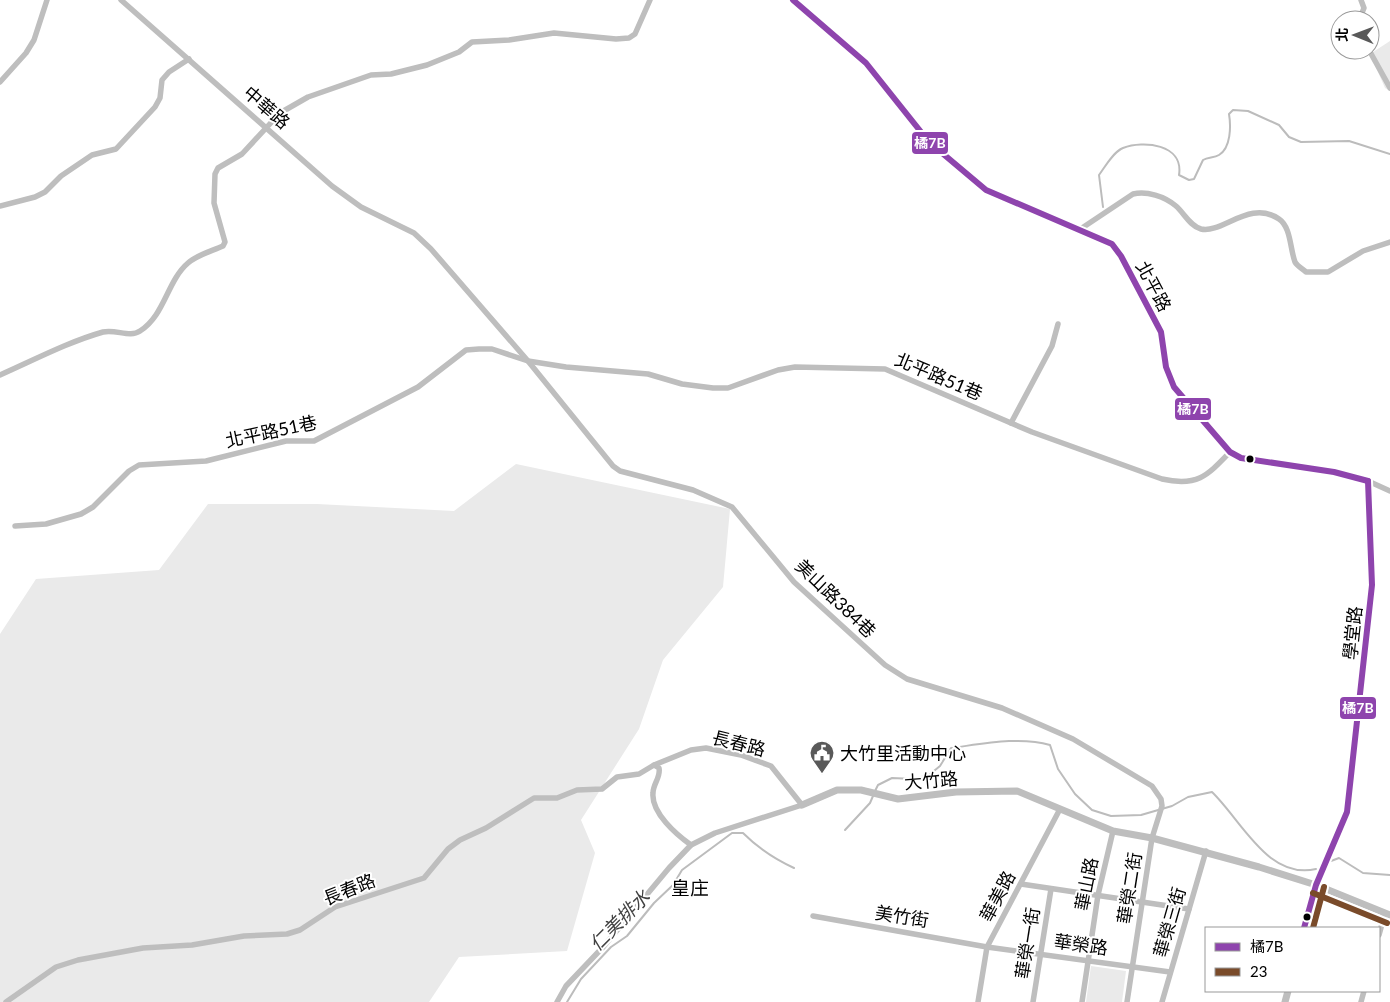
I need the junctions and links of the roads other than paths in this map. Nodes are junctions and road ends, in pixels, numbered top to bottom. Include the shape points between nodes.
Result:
1 (46, 0) edge
2 (121, 0) edge
3 (650, 0) edge
4 (792, 0) edge
5 (189, 60) junction
6 (1375, 60) edge
7 (0, 82) edge
8 (1390, 88) edge
9 (266, 127) junction
10 (0, 206) edge
11 (1079, 230) junction
12 (1390, 242) edge
13 (1058, 324) dead end
14 (528, 361) junction
15 (0, 375) edge
16 (1011, 423) junction
17 (1230, 452) junction
18 (1368, 481) junction
19 (1390, 491) edge
20 (15, 526) dead end
21 (654, 765) junction
22 (802, 805) junction
23 (1162, 806) joint
24 (1060, 809) junction
25 (1113, 831) junction
26 (1152, 838) junction
27 (691, 845) junction
28 (1206, 851) junction
29 (1021, 884) junction
30 (1316, 885) junction
31 (1051, 889) junction
32 (1098, 895) junction
33 (1141, 902) junction
34 (1189, 909) junction
35 (1387, 914) edge
36 (812, 916) dead end
37 (1304, 927) edge
38 (1380, 932) edge
39 (987, 946) junction
40 (1041, 954) junction
41 (1088, 961) junction
42 (1131, 967) junction
43 (1170, 972) junction
44 (6, 1002) edge
45 (557, 1002) edge
46 (978, 1002) edge
47 (1033, 1002) edge
48 (1082, 1002) edge
49 (1127, 1002) edge
50 (1162, 1002) edge

1 - 7 street via 30,46
2 - 5 street, 中華路
3 - 9 street via 635,34 628,38 554,33 472,42 459,52 427,65 391,74 371,75 308,97 280,113
4 - 11 street, 北平路 via 866,63 928,142 956,166 986,190
5 - 9 street, 中華路
5 - 10 street via 162,80 160,98 155,107 116,149 92,155 35,197
6 - 8 street
9 - 14 street, 中華路 via 354,202 414,233
9 - 15 street via 242,154 218,168 215,174 214,203 226,242 189,262 177,275 156,315 145,327 129,335 121,331 102,333
11 - 12 street via 1133,194 1142,192 1176,206 1202,229 1248,214 1266,214 1280,220 1296,263 1306,272 1328,272 1363,251
11 - 17 street, 北平路 via 1112,244 1122,256 1161,332 1166,367 1174,387
13 - 16 street via 1052,346
14 - 16 street, 北平路51巷 via 566,368 648,374 682,384 713,388 728,388 795,367 886,369
14 - 20 street, 北平路51巷 via 492,349 466,350 418,387 314,441 286,441 206,461 139,465 81,514 46,524
14 - 23 street, 美山路384巷 via 613,466 620,471 692,490 732,507 794,582 885,665 907,679 1002,708 1074,739 1152,786
16 - 17 street, 北平路51巷 via 1177,482 1203,478
17 - 18 street via 1240,458 1334,472
18 - 19 street
18 - 30 street, 學堂路 via 1372,585 1347,812
21 - 22 street, 長春路 via 706,748 741,755 771,766
21 - 27 street via 660,774 652,795 655,805 672,831
21 - 44 street, 長春路 via 639,774 617,777 602,789 576,790 557,798 534,798 460,840 448,849 424,878 335,907 300,930 192,945 143,948 78,960 56,967
22 - 24 street, 大竹路 via 837,790 869,792 898,799 1005,790 1022,793
22 - 27 street, 大竹路 via 715,833
23 - 26 street, 華榮二街
24 - 25 street, 大竹路
24 - 29 street, 華美路
25 - 26 street, 大竹路
25 - 32 street, 華山路
26 - 28 street, 大竹路
26 - 33 street, 華榮二街
27 - 45 street, 大竹路 via 566,986
28 - 30 street, 大竹路
28 - 34 street, 華榮三街
29 - 31 street
29 - 39 street, 華美路
30 - 35 street, 大竹路
30 - 37 street, 學堂路
31 - 32 street
31 - 40 street, 華榮一街
32 - 33 street
32 - 41 street, 華山路
33 - 34 street
33 - 42 street, 華榮二街
34 - 43 street, 華榮三街
35 - 38 street
36 - 39 street, 美竹街
39 - 40 street, 華榮路
39 - 46 street, 華美路
40 - 41 street, 華榮路
40 - 47 street, 華榮一街
41 - 42 street, 華榮路
41 - 48 street, 華山路
42 - 43 street, 華榮路
42 - 49 street, 華榮二街
43 - 50 street, 華榮三街

